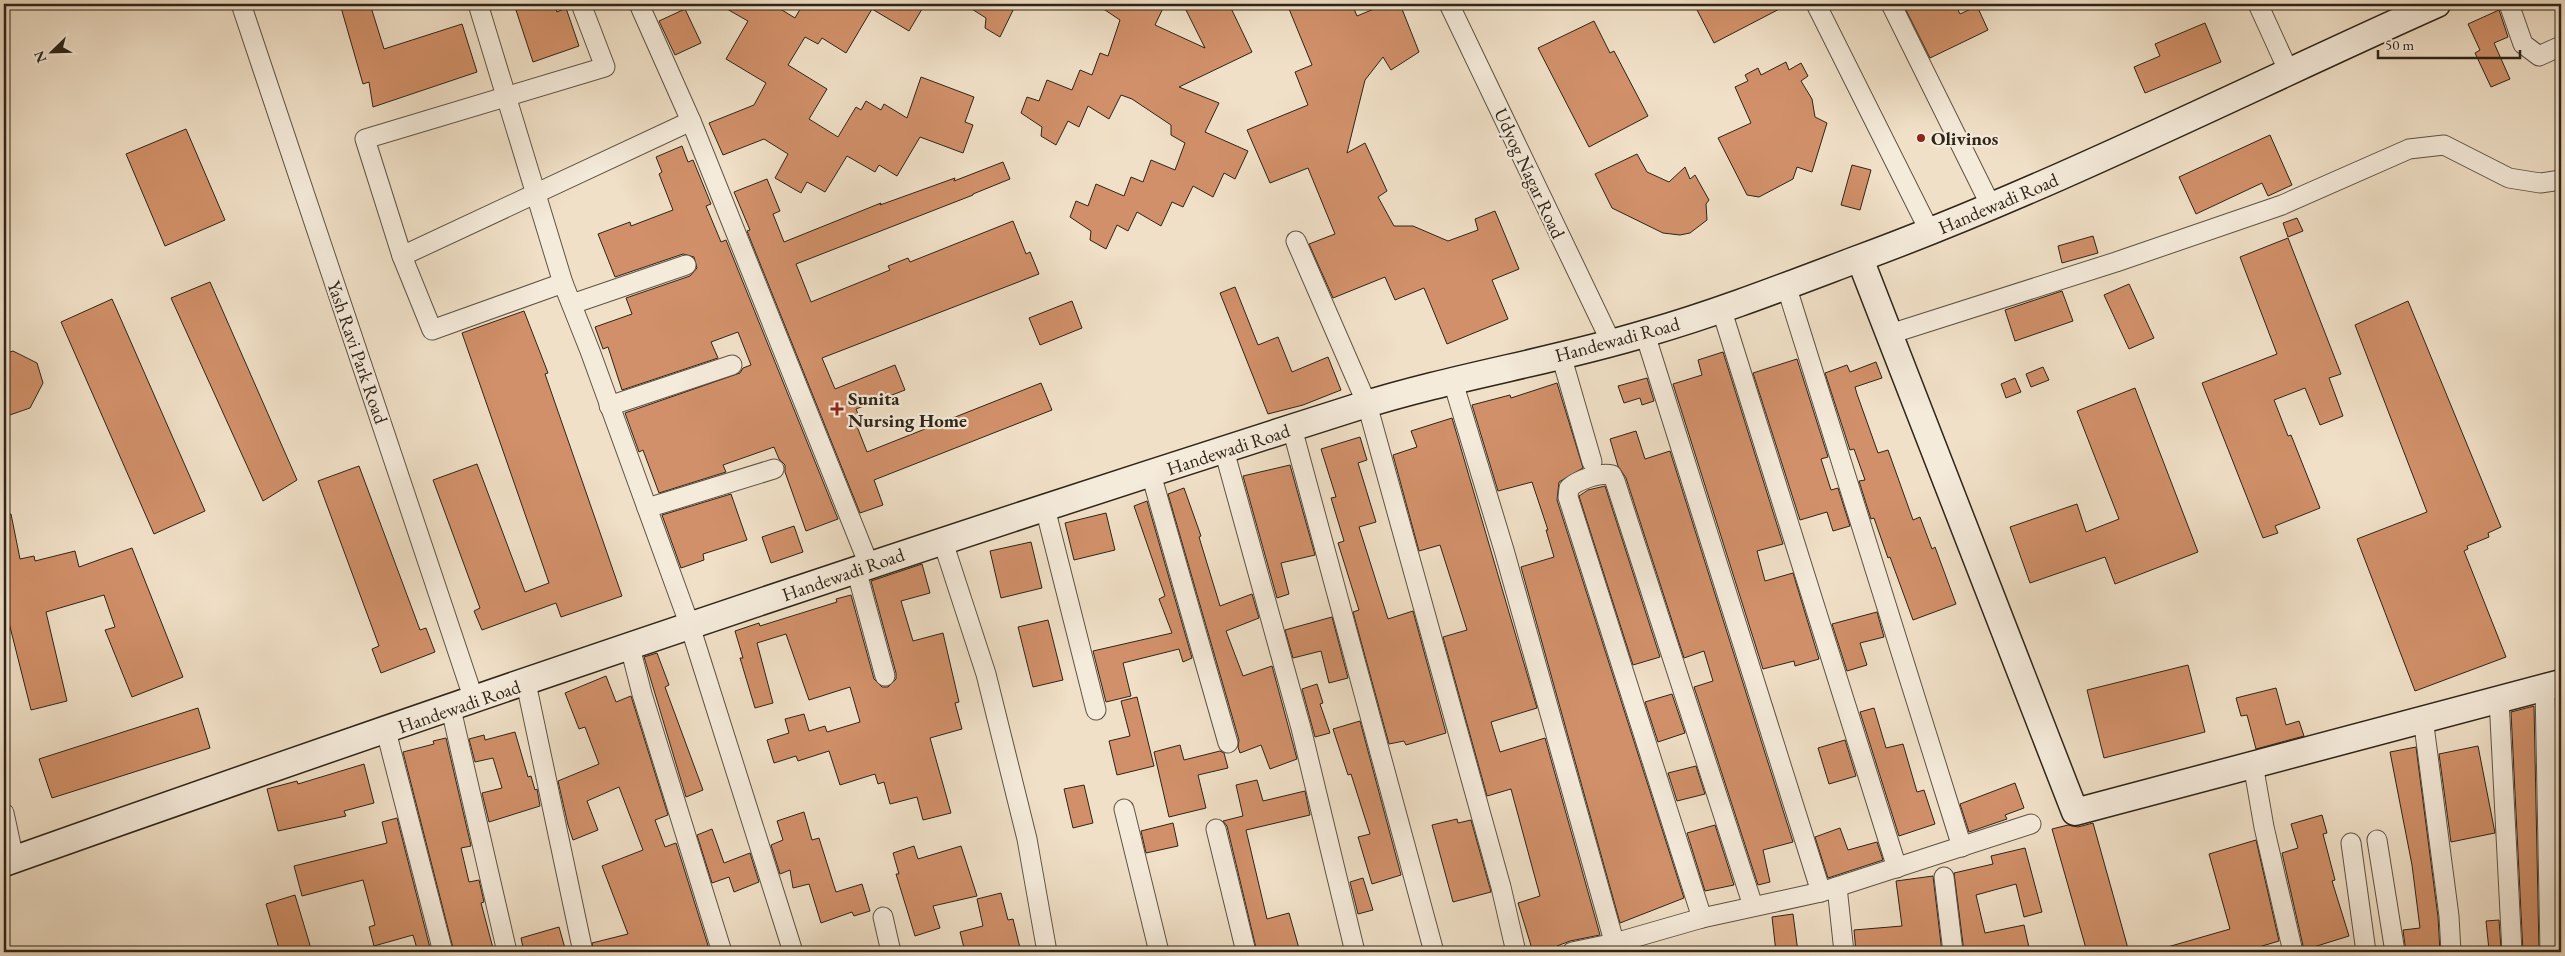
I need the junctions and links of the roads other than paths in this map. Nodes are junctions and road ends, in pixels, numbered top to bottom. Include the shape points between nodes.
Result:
1 (241, 4) edge
2 (478, 4) edge
3 (581, 4) edge
4 (639, 4) edge
5 (1449, 4) edge
6 (1816, 4) edge
7 (1891, 4) edge
8 (2258, 4) edge
9 (2437, 4) edge
10 (2509, 4) edge
11 (2561, 46) edge
12 (2288, 70) junction
13 (506, 97) junction
14 (691, 121) junction
15 (2561, 180) edge
16 (536, 194) junction
17 (1991, 206) junction
18 (1930, 232) junction
19 (1296, 241) dead end
20 (402, 256) junction
21 (1860, 259) junction
22 (686, 265) dead end
23 (563, 283) junction
24 (1786, 285) junction
25 (572, 304) junction
26 (1721, 308) junction
27 (1645, 334) junction
28 (1890, 334) junction
29 (1611, 342) junction
30 (1561, 355) junction
31 (732, 365) dead end
32 (1452, 382) junction
33 (1367, 404) junction
34 (610, 406) junction
35 (1292, 428) junction
36 (1224, 450) junction
37 (1592, 462) dead end
38 (774, 469) dead end
39 (1151, 474) junction
40 (647, 508) junction
41 (1045, 508) junction
42 (943, 542) junction
43 (863, 567) junction
44 (690, 626) junction
45 (630, 647) junction
46 (885, 676) dead end
47 (526, 683) junction
48 (2553, 685) edge
49 (2499, 699) junction
50 (462, 704) junction
51 (1096, 710) dead end
52 (2423, 718) junction
53 (386, 730) junction
54 (1228, 742) dead end
55 (2253, 764) junction
56 (1124, 809) dead end
57 (4, 813) edge
58 (2030, 824) dead end
59 (1216, 829) dead end
60 (2377, 840) dead end
61 (2351, 842) dead end
62 (1962, 847) junction
63 (9, 861) edge
64 (1897, 868) junction
65 (1944, 877) dead end
66 (1829, 890) junction
67 (1753, 906) junction
68 (883, 917) dead end
69 (1702, 918) junction
70 (1616, 948) edge
71 (443, 952) edge
72 (508, 952) edge
73 (582, 952) edge
74 (722, 952) edge
75 (793, 952) edge
76 (891, 952) edge
77 (1047, 952) edge
78 (1159, 952) edge
79 (1246, 952) edge
80 (1355, 952) edge
81 (1434, 952) edge
82 (1516, 952) edge
83 (1572, 952) edge
84 (1844, 952) edge
85 (1953, 952) edge
86 (2292, 952) edge
87 (2366, 952) edge
88 (2395, 952) edge
89 (2451, 952) edge
90 (2512, 952) edge
91 (2550, 952) edge

1 - 50 street, Yash Ravi Park Road
2 - 13 street
3 - 13 street via 605,67
4 - 14 street
5 - 29 street, Udyog Nagar Road
6 - 18 street
7 - 17 street
8 - 12 street
9 - 12 main road, Handewadi Road
10 - 11 street via 2523,44 2539,56
12 - 17 main road, Handewadi Road via 2072,172
13 - 16 street
13 - 20 street via 365,139
14 - 16 street
14 - 43 street
15 - 28 street via 2540,183 2509,178 2444,145 2409,149 2282,206
16 - 20 street
16 - 23 street
17 - 18 main road, Handewadi Road
18 - 21 main road, Handewadi Road
19 - 33 street
20 - 23 street via 432,330
21 - 24 main road, Handewadi Road
21 - 28 main road
22 - 25 street
23 - 25 street
24 - 26 main road, Handewadi Road
24 - 62 street
25 - 34 street
26 - 27 main road, Handewadi Road
26 - 64 street
27 - 29 main road, Handewadi Road
27 - 66 street
28 - 55 main road via 2075,812
29 - 30 main road, Handewadi Road
30 - 32 main road, Handewadi Road
30 - 37 street
31 - 34 street
32 - 33 main road, Handewadi Road
32 - 70 street via 1504,550
33 - 35 main road, Handewadi Road
33 - 82 street
34 - 40 street
35 - 36 main road, Handewadi Road
35 - 81 street
36 - 39 main road, Handewadi Road
36 - 80 street via 1301,728
38 - 40 street
39 - 41 main road, Handewadi Road
39 - 54 street
40 - 44 street
41 - 42 main road, Handewadi Road
41 - 51 street
42 - 43 main road, Handewadi Road
42 - 77 street via 989,684 1027,839
43 - 44 main road, Handewadi Road
43 - 46 street
44 - 45 main road, Handewadi Road
44 - 75 street
45 - 47 main road, Handewadi Road
45 - 74 street
47 - 50 main road, Handewadi Road
47 - 73 street
48 - 49 main road
48 - 91 street
49 - 52 main road
49 - 90 street
50 - 53 main road, Handewadi Road
50 - 72 street, Yash Ravi Park Road
52 - 55 main road
52 - 89 street
53 - 63 main road, Handewadi Road
53 - 71 street
55 - 86 street
56 - 78 street
57 - 63 street
58 - 62 street
59 - 79 street
60 - 88 street
61 - 87 street
62 - 64 street
64 - 66 street
65 - 85 street
66 - 67 street
66 - 84 street
67 - 69 street
67 - 69 street via 1615,482 1612,475 1605,474 1573,484 1568,488 1568,497
68 - 76 street
69 - 70 street
70 - 83 street

